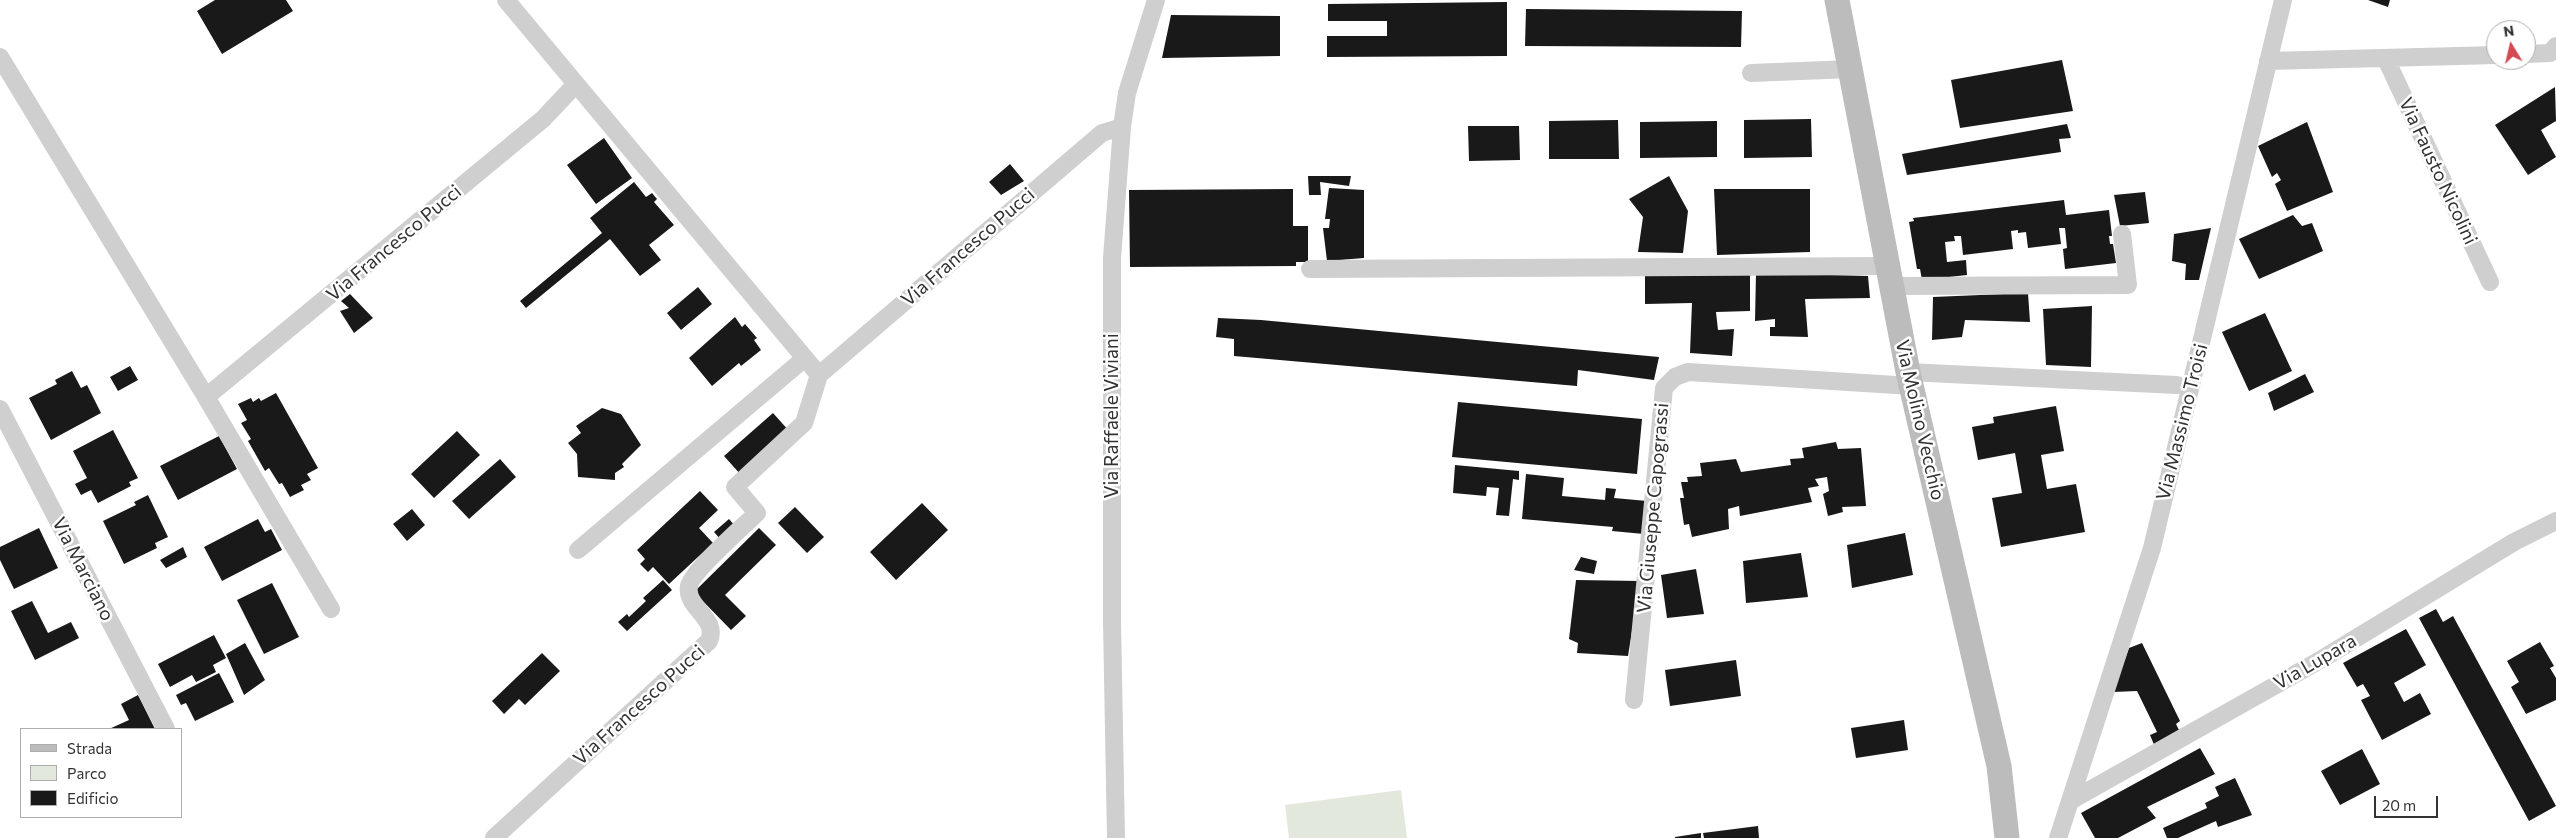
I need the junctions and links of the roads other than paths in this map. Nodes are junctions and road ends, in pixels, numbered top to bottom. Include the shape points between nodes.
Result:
1 (506, 0) edge
2 (1156, 0) edge
3 (1837, 0) edge
4 (2283, 0) edge
5 (2556, 46) edge
6 (2536, 54) edge
7 (2486, 55) edge
8 (0, 57) edge
9 (2386, 59) junction
10 (2268, 61) junction
11 (1850, 69) junction
12 (1751, 73) dead end
13 (576, 84) junction
14 (1122, 127) junction
15 (2122, 234) dead end
16 (1310, 269) dead end
17 (1890, 276) junction
18 (2490, 282) dead end
19 (804, 358) junction
20 (819, 375) junction
21 (1910, 379) junction
22 (2177, 385) dead end
23 (206, 397) junction
24 (0, 408) edge
25 (2556, 522) edge
26 (578, 550) dead end
27 (330, 609) dead end
28 (1634, 700) dead end
29 (165, 728) edge
30 (2072, 800) junction
31 (494, 838) edge
32 (1116, 838) edge
33 (2007, 838) edge
34 (2058, 838) edge

1 - 13 street
2 - 14 street, Via Raffaele Viviani via 1127,93
3 - 11 street, Via Molino Vecchio
4 - 10 street, Via Massimo Troisi
5 - 6 street via 2550,53
7 - 9 street
8 - 23 street
9 - 10 street
9 - 18 street, Via Fausto Nicolini
10 - 30 street, Via Massimo Troisi via 2152,548
11 - 12 street
11 - 17 street, Via Molino Vecchio
13 - 19 street
13 - 23 street, Via Francesco Pucci via 543,119
14 - 20 street, Via Francesco Pucci via 1102,133
14 - 32 street, Via Raffaele Viviani via 1112,258 1112,622
15 - 17 street via 2128,285
16 - 17 street
17 - 21 street, Via Molino Vecchio
19 - 20 street
19 - 26 street
20 - 31 street, Via Francesco Pucci via 804,423 735,487 757,513 689,585 689,594 709,622 712,634 709,641
21 - 22 street
21 - 28 street, Via Giuseppe Capograssi via 1688,372 1664,388
21 - 33 street, Via Molino Vecchio via 1999,766
23 - 27 street
24 - 29 street, Via Marciano
25 - 30 street, Via Lupara via 2514,542 2322,659
30 - 34 street, Via Massimo Troisi

